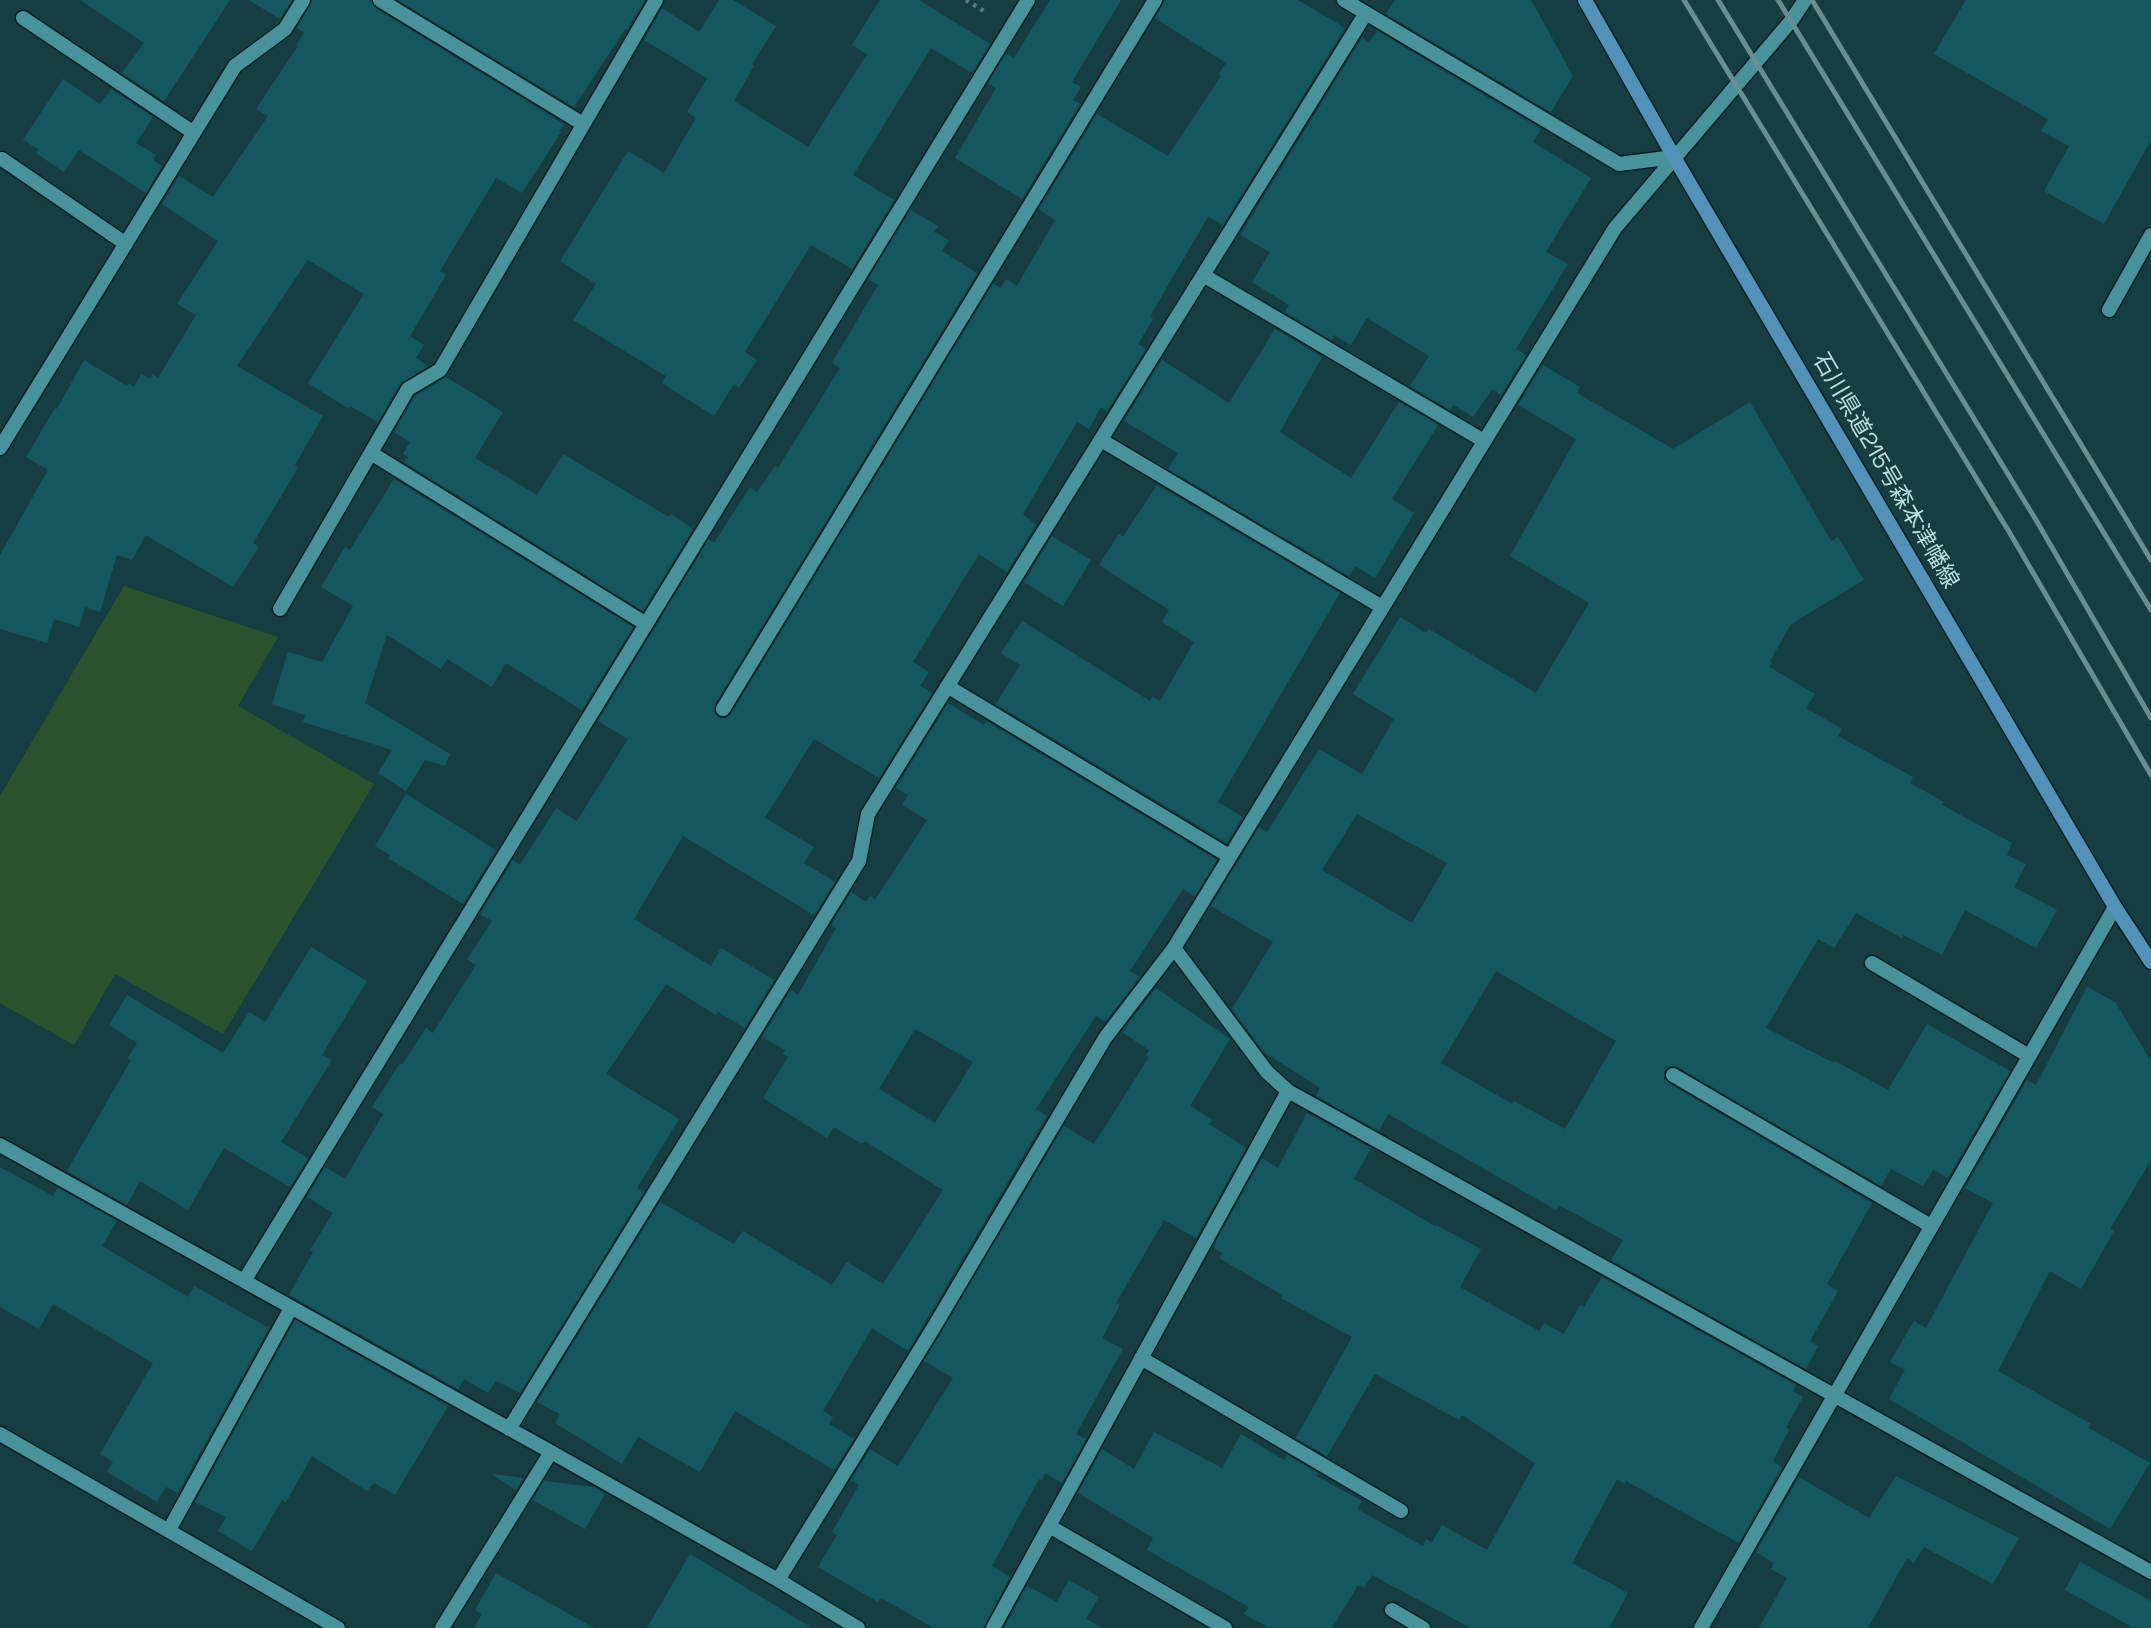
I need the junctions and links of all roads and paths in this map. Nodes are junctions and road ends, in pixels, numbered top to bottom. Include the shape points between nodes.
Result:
1 (303, 0) edge
2 (380, 0) edge
3 (656, 0) edge
4 (1028, 0) edge
5 (1155, 0) edge
6 (1344, 0) edge
7 (1585, 0) edge
8 (1805, 0) edge
9 (1366, 13) junction
10 (23, 18) dead end
11 (583, 124) junction
12 (194, 133) junction
13 (1674, 157) junction
14 (1, 160) edge
15 (2151, 235) edge
16 (126, 244) junction
17 (1203, 275) junction
18 (2109, 310) dead end
19 (1101, 440) junction
20 (1484, 441) junction
21 (0, 448) edge
22 (371, 453) junction
23 (1382, 607) junction
24 (280, 609) dead end
25 (646, 624) junction
26 (947, 685) junction
27 (723, 709) dead end
28 (1229, 856) junction
29 (2115, 906) junction
30 (1174, 948) junction
31 (2151, 962) edge
32 (1871, 963) dead end
33 (2029, 1056) junction
34 (1673, 1075) dead end
35 (1288, 1091) junction
36 (0, 1145) edge
37 (1931, 1226) junction
38 (244, 1281) junction
39 (291, 1308) junction
40 (1141, 1358) junction
41 (1832, 1395) junction
42 (509, 1429) junction
43 (0, 1434) edge
44 (551, 1452) junction
45 (1401, 1511) dead end
46 (1049, 1526) junction
47 (169, 1530) junction
48 (2151, 1573) edge
49 (778, 1580) junction
50 (1392, 1610) dead end
51 (338, 1628) edge
52 (442, 1628) edge
53 (858, 1628) edge
54 (993, 1628) edge
55 (1225, 1628) edge
56 (1423, 1628) edge
57 (1701, 1628) edge

1 - 12 street via 285,29 235,66
2 - 11 street
3 - 11 street
4 - 25 street
5 - 27 street
6 - 9 street
7 - 13 main road, 石川県道215号森本津幡線
8 - 13 street
9 - 13 street via 1619,164
9 - 17 street
10 - 12 street
11 - 22 street via 440,370 408,390
12 - 16 street
13 - 20 street via 1615,228
13 - 29 main road, 石川県道215号森本津幡線
14 - 16 street
15 - 18 street
16 - 21 street
17 - 19 street
17 - 20 street
19 - 23 street
19 - 26 street
20 - 23 street
22 - 24 street
22 - 25 street
23 - 28 street
25 - 38 street
26 - 28 street
26 - 42 street via 867,814 859,861
28 - 30 street
29 - 31 main road, 石川県道215号森本津幡線
29 - 33 street
30 - 35 street via 1267,1072
30 - 49 street via 1105,1038
32 - 33 street
33 - 37 street
34 - 37 street
35 - 40 street
35 - 41 street
36 - 38 street
37 - 41 street
38 - 39 street
39 - 42 street
39 - 47 street
40 - 45 street
40 - 46 street
41 - 48 street
41 - 57 street
42 - 44 street
43 - 47 street
44 - 49 street
44 - 52 street
46 - 54 street
46 - 55 street
47 - 51 street
49 - 53 street
50 - 56 street

